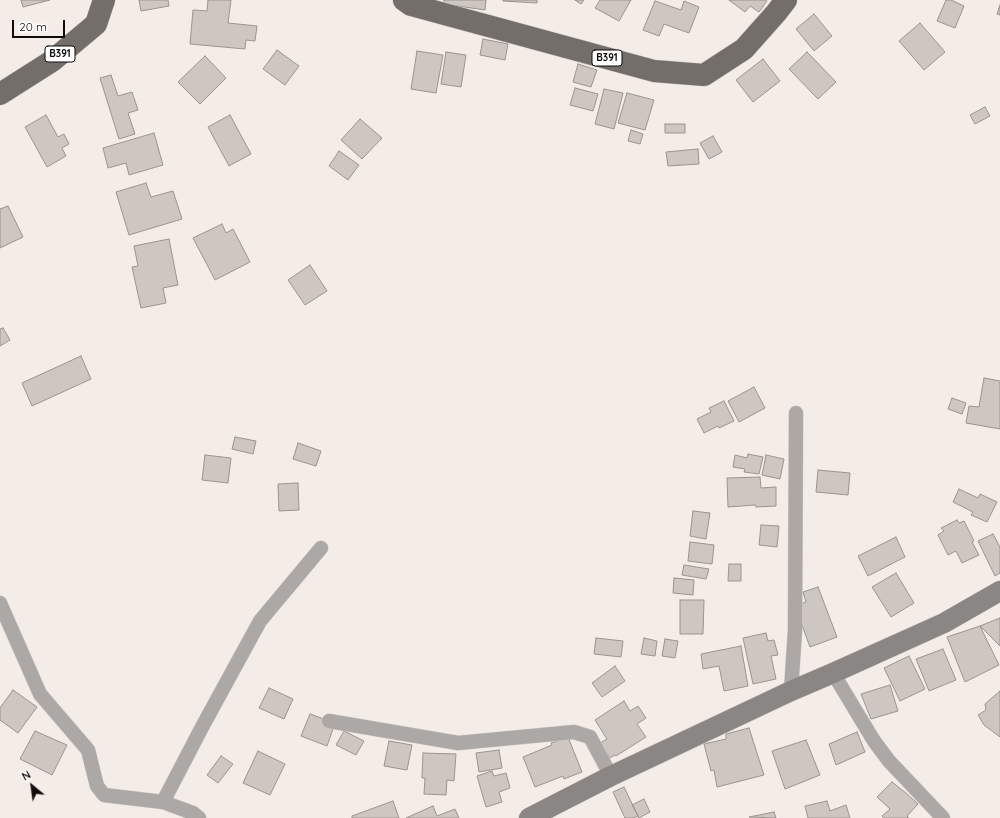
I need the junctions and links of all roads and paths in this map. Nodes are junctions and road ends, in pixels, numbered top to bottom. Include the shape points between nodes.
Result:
1 (104, 0) edge
2 (404, 0) edge
3 (786, 0) edge
4 (0, 94) edge
5 (796, 413) dead end
6 (321, 548) dead end
7 (1000, 591) edge
8 (0, 603) edge
9 (833, 673) junction
10 (791, 690) junction
11 (329, 721) dead end
12 (611, 776) junction
13 (163, 802) junction
14 (199, 818) edge
15 (529, 818) edge
16 (943, 818) edge

1 - 4 main road, B391 via 96,24 52,61
2 - 3 main road, B391 via 410,4 654,71 704,75 744,49
5 - 10 street via 795,630
6 - 13 street via 260,621
7 - 9 street via 944,623
8 - 13 street via 40,694 88,750 97,786 104,795
9 - 10 street
9 - 16 street via 889,761
10 - 12 street
11 - 12 street via 458,742 574,732 590,737
12 - 15 street
13 - 14 street via 193,813

